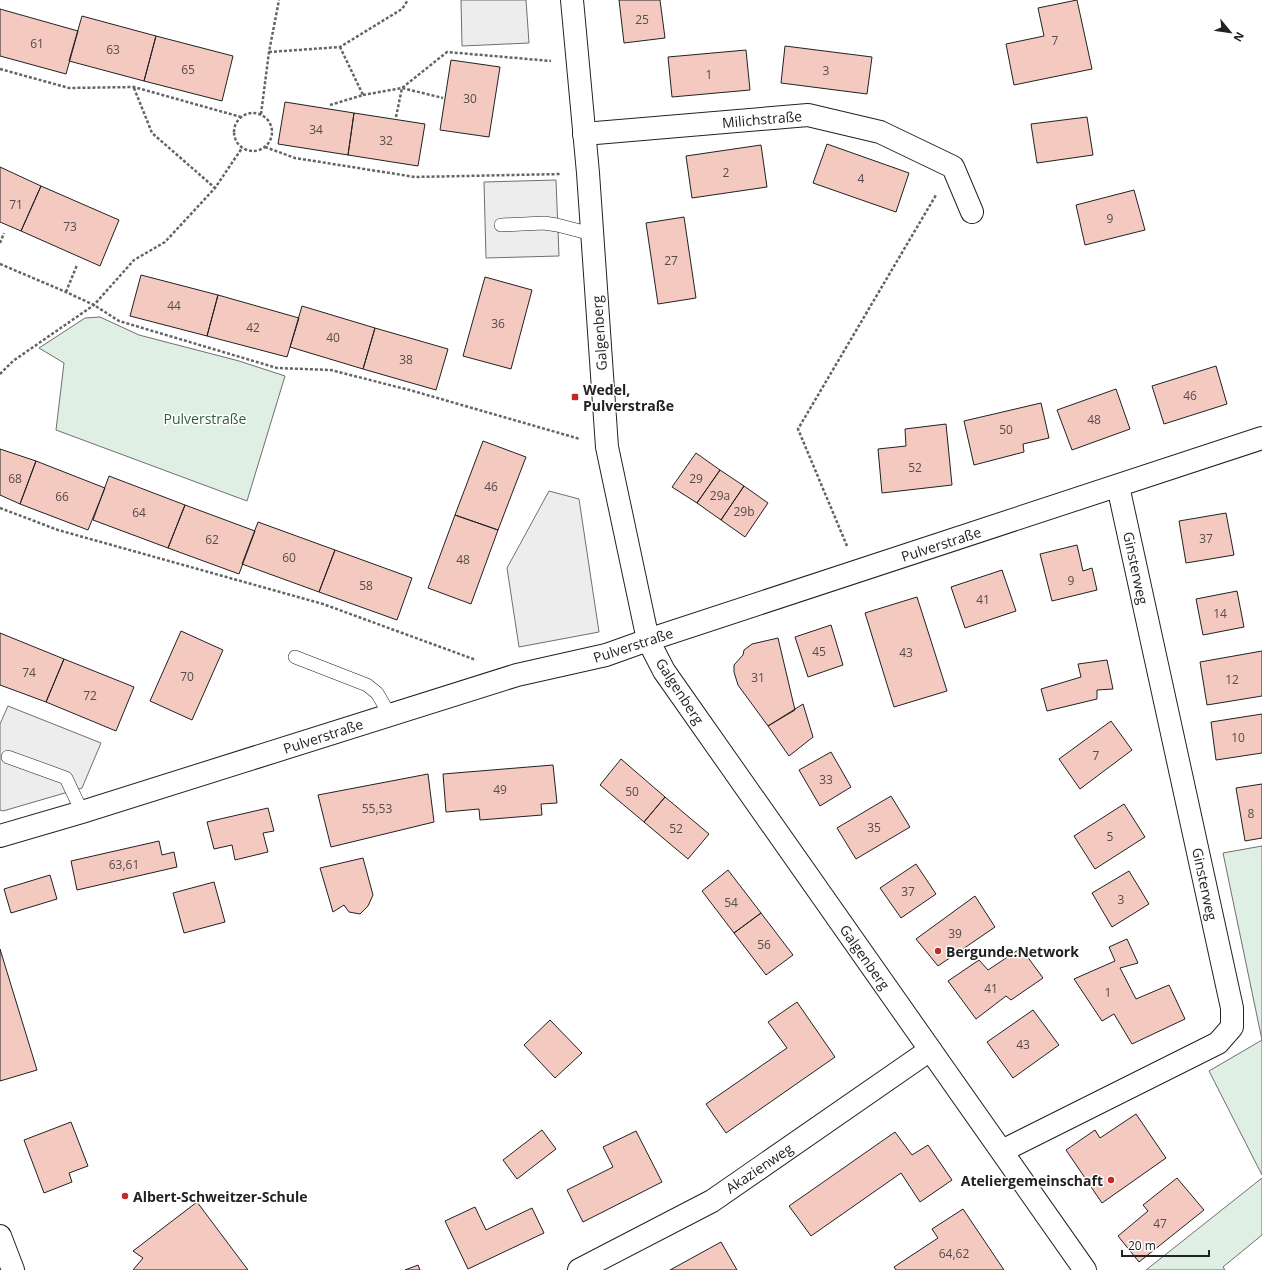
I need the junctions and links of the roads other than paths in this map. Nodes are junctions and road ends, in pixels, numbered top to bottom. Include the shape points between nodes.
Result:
1 (572, 0) edge
2 (584, 134) junction
3 (972, 212) dead end
4 (501, 225) dead end
5 (592, 234) junction
6 (1262, 438) edge
7 (1118, 486) junction
8 (648, 640) junction
9 (295, 657) dead end
10 (390, 715) junction
11 (8, 756) dead end
12 (82, 812) junction
13 (0, 836) edge
14 (930, 1050) junction
15 (1002, 1151) junction
16 (0, 1236) edge
17 (13, 1270) edge
18 (579, 1270) edge
19 (1085, 1270) edge

1 - 2 street, Galgenberg
2 - 3 street, Milichstraße via 808,115 880,132 953,167
2 - 5 street, Galgenberg
4 - 5 lane via 544,223
5 - 8 street, Galgenberg via 607,447
6 - 7 street, Pulverstraße
7 - 8 street, Pulverstraße
7 - 15 street, Ginsterweg via 1232,1008 1232,1027 1218,1043
8 - 10 street, Pulverstraße via 606,655 517,675
8 - 14 street, Galgenberg via 664,670
9 - 10 lane via 367,685 377,693
10 - 12 street, Pulverstraße
11 - 12 lane via 66,778
12 - 13 street, Pulverstraße
14 - 15 street, Galgenberg
14 - 18 street, Akazienweg via 712,1201
15 - 19 street, Galgenberg
16 - 17 street

